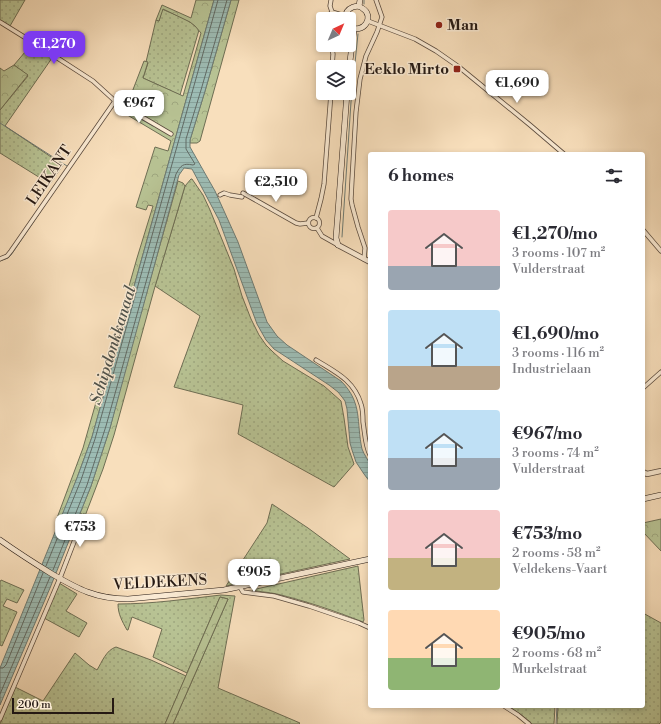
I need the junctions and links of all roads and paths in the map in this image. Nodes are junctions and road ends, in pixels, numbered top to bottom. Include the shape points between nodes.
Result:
1 (331, 0) edge
2 (360, 0) edge
3 (376, 0) edge
4 (359, 6) junction
5 (332, 12) edge
6 (347, 12) edge
7 (368, 21) junction
8 (0, 22) edge
9 (380, 25) junction
10 (356, 29) edge
11 (330, 100) edge
12 (346, 100) edge
13 (115, 101) junction
14 (171, 134) dead end
15 (562, 152) edge
16 (220, 195) dead end
17 (316, 218) junction
18 (308, 223) junction
19 (317, 228) junction
20 (645, 232) edge
21 (338, 245) junction
22 (661, 251) edge
23 (0, 259) edge
24 (364, 259) junction
25 (368, 261) edge
26 (316, 360) dead end
27 (661, 372) edge
28 (645, 386) edge
29 (368, 449) edge
30 (661, 471) edge
31 (645, 474) edge
32 (661, 495) edge
33 (645, 499) edge
34 (84, 516) dead end
35 (0, 540) edge
36 (368, 559) edge
37 (59, 578) junction
38 (240, 587) junction
39 (368, 627) edge
40 (507, 708) edge
41 (0, 719) edge
42 (529, 724) edge

1 - 5 street
2 - 4 main road
3 - 9 street via 382,17
4 - 6 main road
4 - 7 main road via 367,12
7 - 9 street
7 - 10 main road via 363,27
8 - 13 street via 93,81
9 - 15 street via 436,50
9 - 24 street via 360,79 356,112 351,199 365,248
11 - 17 street via 324,184
12 - 21 main road via 336,238
13 - 14 street
13 - 23 street, LEIKANT via 11,251
16 - 18 street via 242,195 300,224
17 - 18 street via 310,218
17 - 19 street via 319,221
18 - 19 street via 312,228
19 - 21 street via 322,236
20 - 22 street
21 - 24 street
24 - 25 street
26 - 29 street via 342,375 356,392 361,404
27 - 28 street
30 - 31 street
32 - 33 main road
34 - 37 street
35 - 37 main road, VELDEKENS
36 - 38 main road, VELDEKENS
37 - 38 main road, VELDEKENS via 85,592 118,599
37 - 41 street
38 - 39 street via 243,592 274,596
40 - 42 street

